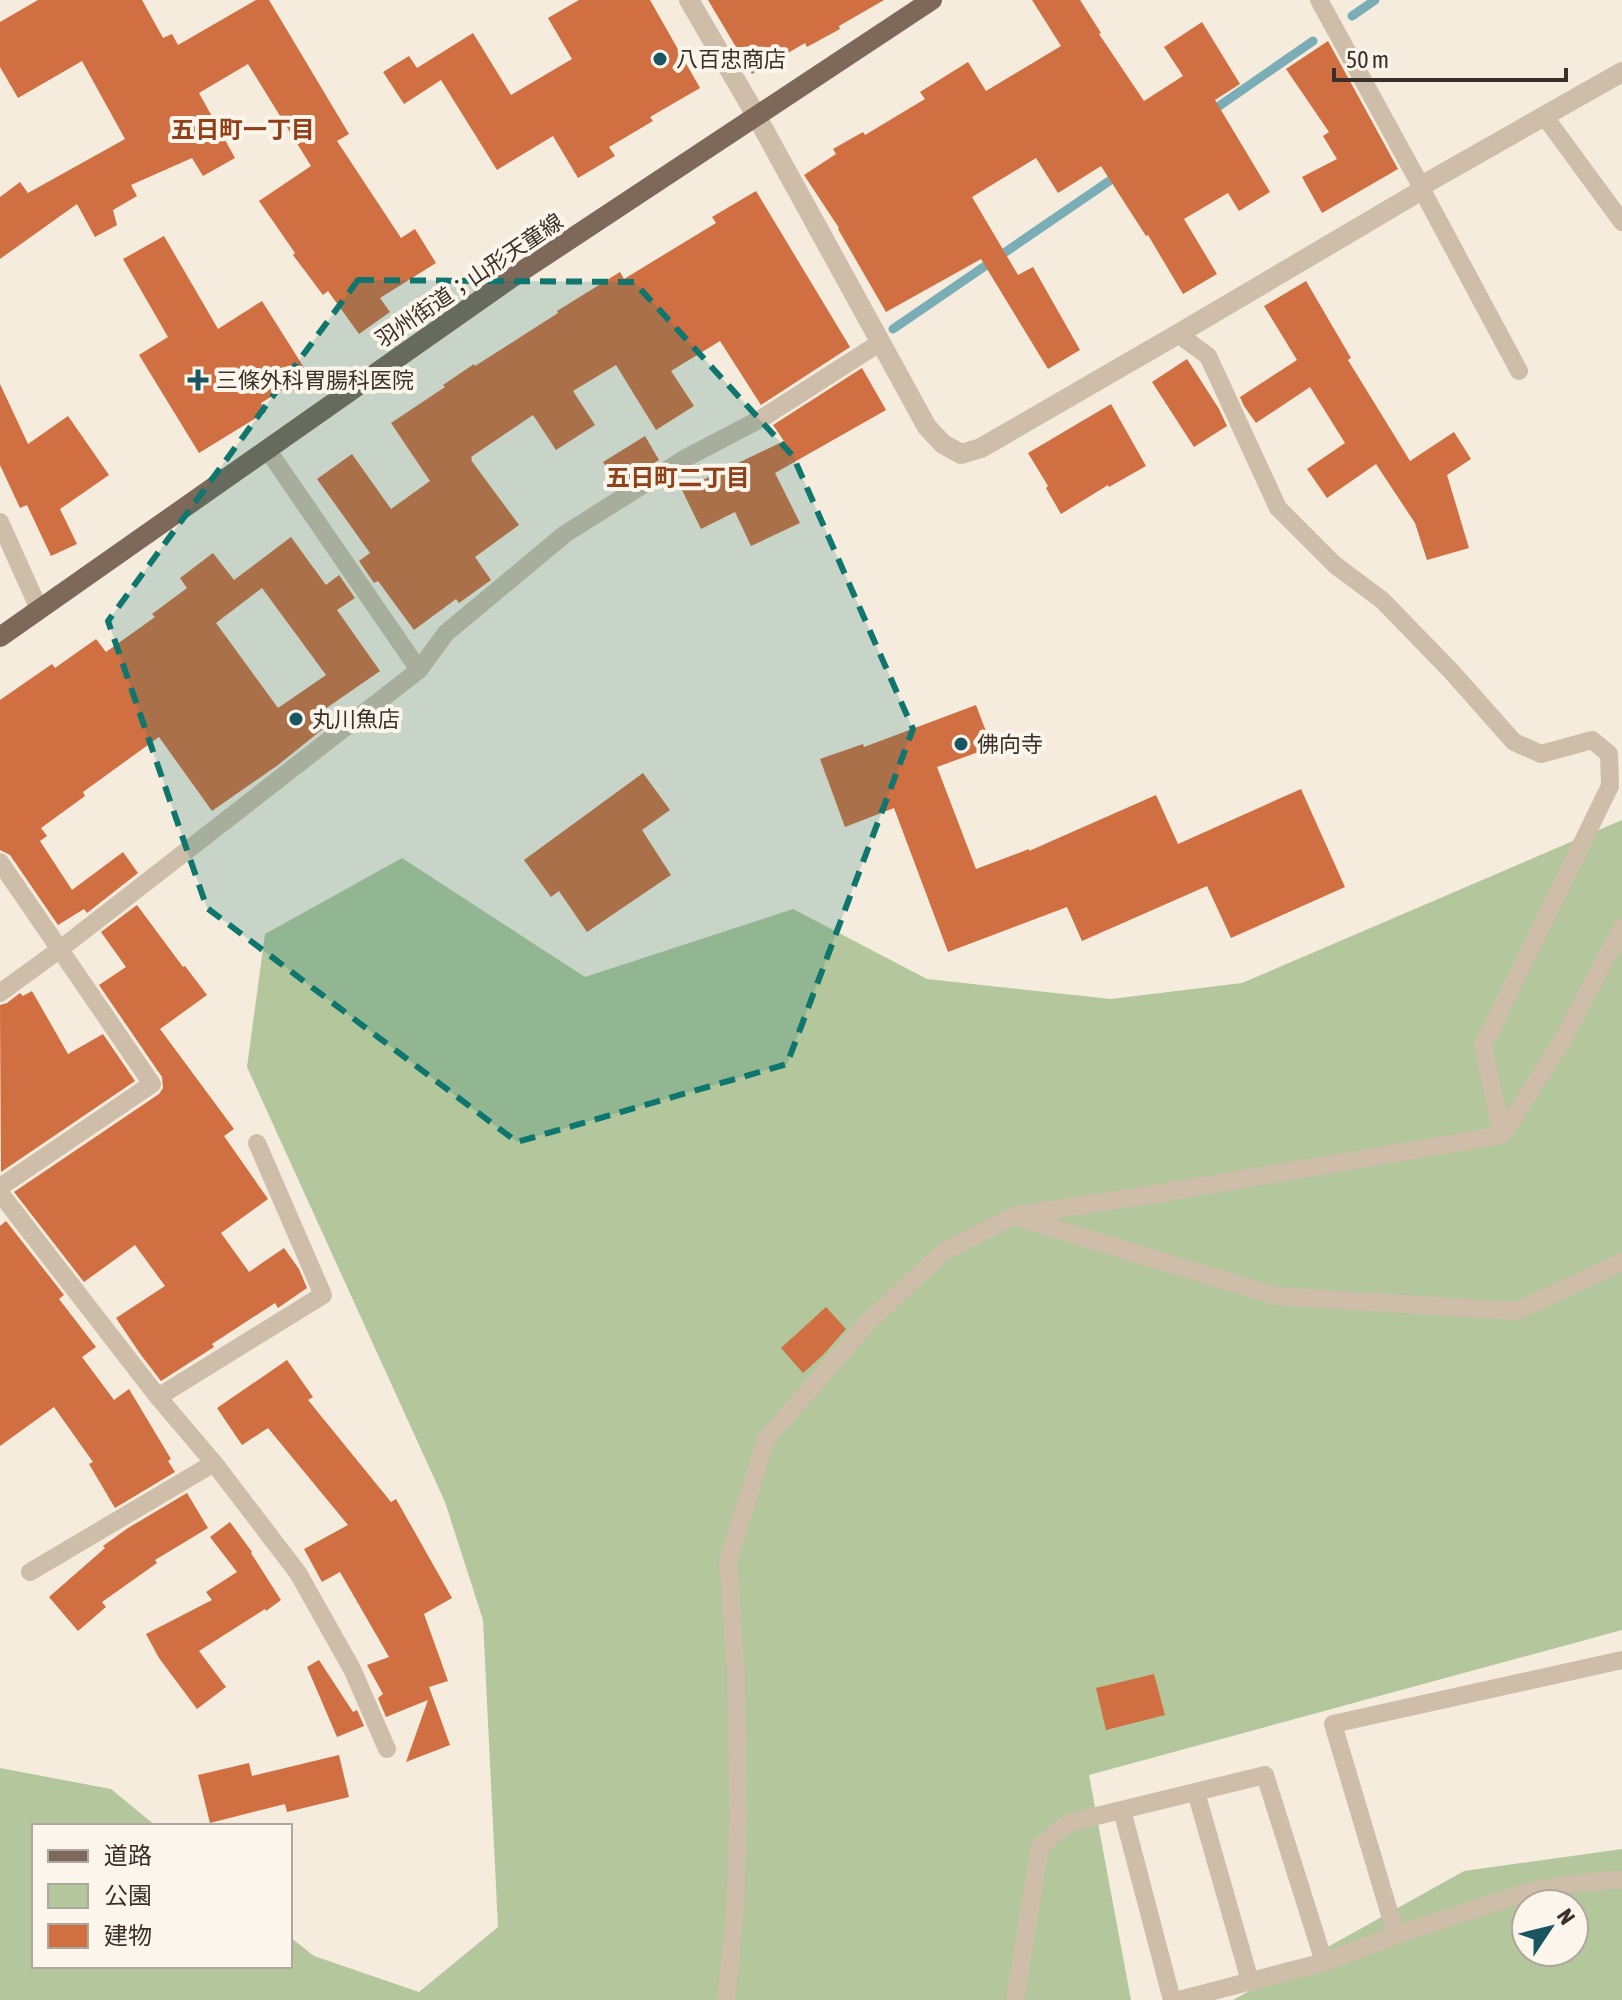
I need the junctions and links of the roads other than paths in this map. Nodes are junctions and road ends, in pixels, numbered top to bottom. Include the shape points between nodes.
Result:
1 (689, 0) edge
2 (1319, 0) edge
3 (921, 3) edge
4 (1622, 72) edge
5 (757, 117) junction
6 (1545, 117) junction
7 (1421, 188) junction
8 (1622, 222) edge
9 (1178, 334) junction
10 (881, 342) junction
11 (1519, 371) dead end
12 (267, 449) junction
13 (0, 522) edge
14 (39, 609) junction
15 (0, 637) edge
16 (419, 670) junction
17 (0, 862) edge
18 (1622, 928) edge
19 (59, 950) junction
20 (0, 993) edge
21 (1502, 1135) junction
22 (257, 1143) dead end
23 (1, 1196) edge
24 (1013, 1216) junction
25 (1622, 1262) edge
26 (158, 1397) junction
27 (214, 1463) junction
28 (30, 1572) dead end
29 (1622, 1660) edge
30 (387, 1749) dead end
31 (1196, 1792) junction
32 (1122, 1810) junction
33 (1622, 1880) edge
34 (1396, 1935) junction
35 (1324, 1962) junction
36 (1250, 1981) junction
37 (726, 2000) edge
38 (1015, 2000) edge
39 (1172, 2000) edge
40 (1179, 2000) edge

1 - 5 street
2 - 7 lane
3 - 5 main road, 羽州街道；山形天童線
4 - 6 street
5 - 10 street
5 - 12 main road, 羽州街道；山形天童線 via 510,279
6 - 7 street
6 - 8 lane
7 - 9 street
7 - 11 lane
9 - 10 street via 981,448 961,454 927,427
9 - 21 lane via 1208,356 1278,508 1335,565 1382,600 1514,742 1541,754 1592,740 1609,754 1610,786 1483,1046
10 - 16 lane via 565,534 446,633
12 - 14 main road, 羽州街道；山形天童線
12 - 16 lane
13 - 14 lane
14 - 15 main road, 羽州街道；山形天童線
16 - 19 lane
17 - 19 lane
18 - 21 lane via 1559,1046
19 - 20 lane
19 - 23 lane via 152,1084
21 - 24 lane
22 - 26 lane via 323,1295
23 - 26 lane
24 - 25 lane via 1276,1296 1516,1311
24 - 37 lane via 944,1251 868,1322 766,1439 728,1561 738,1813
26 - 27 lane
27 - 28 lane
27 - 30 lane via 298,1573 352,1669
29 - 34 lane via 1333,1724
31 - 32 lane
31 - 35 lane via 1265,1775
31 - 36 lane
32 - 38 lane via 1068,1823 1040,1846
32 - 39 lane
33 - 34 lane via 1521,1894
34 - 35 lane
35 - 36 lane
36 - 40 lane

